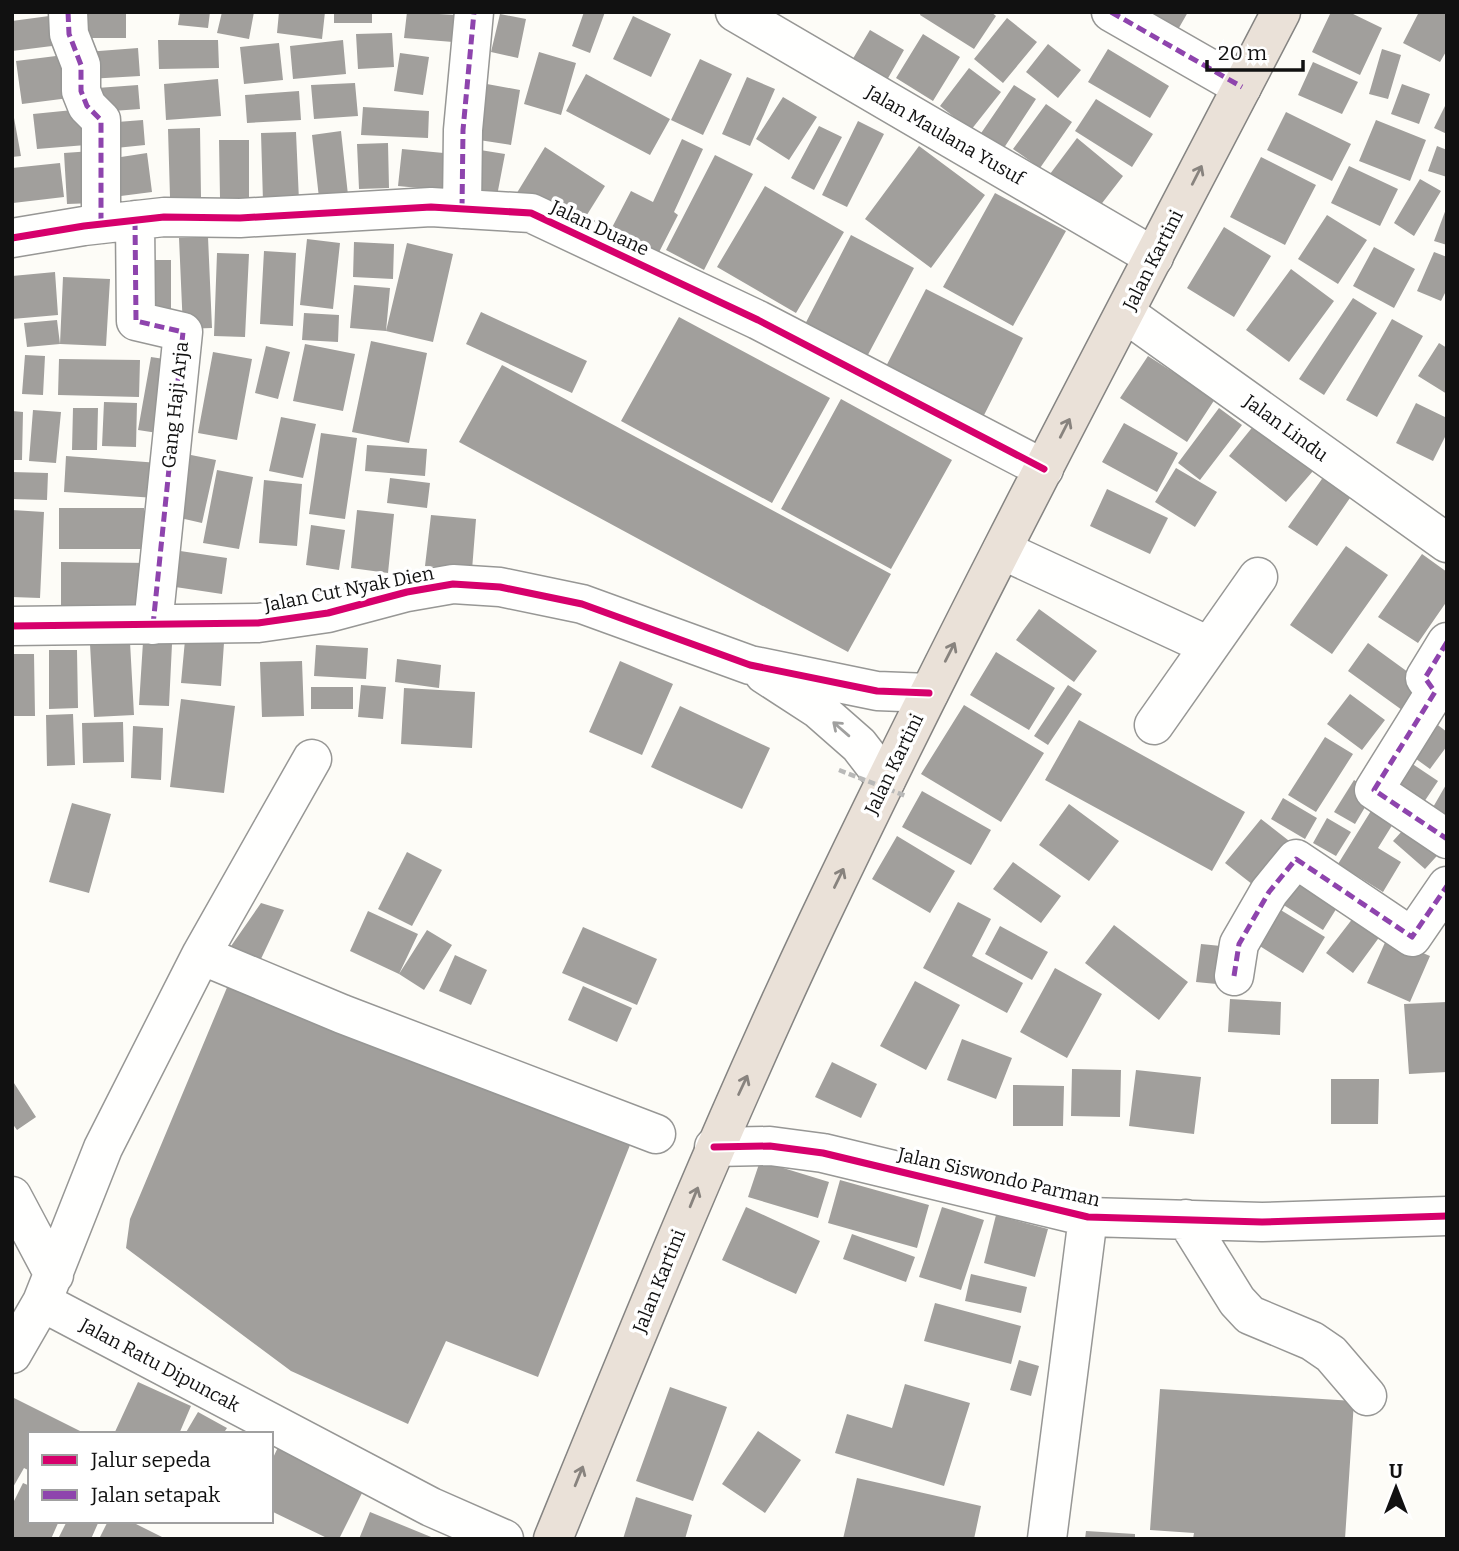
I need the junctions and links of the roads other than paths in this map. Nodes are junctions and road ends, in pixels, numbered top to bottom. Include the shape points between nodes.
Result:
1 (68, 12) edge
2 (474, 12) edge
3 (735, 12) edge
4 (1111, 12) edge
5 (1281, 12) edge
6 (1242, 88) junction
7 (463, 209) junction
8 (118, 222) junction
9 (12, 238) edge
10 (1154, 257) junction
11 (1125, 313) junction
12 (1044, 469) junction
13 (1447, 543) edge
14 (1002, 550) junction
15 (1258, 577) dead end
16 (153, 625) junction
17 (12, 626) edge
18 (1447, 642) edge
19 (1209, 646) junction
20 (750, 665) junction
21 (929, 693) junction
22 (1154, 725) dead end
23 (312, 759) dead end
24 (896, 788) junction
25 (1447, 839) edge
26 (1447, 886) edge
27 (201, 955) junction
28 (1234, 976) dead end
29 (656, 1135) dead end
30 (714, 1147) junction
31 (12, 1196) edge
32 (1447, 1216) edge
33 (1088, 1217) junction
34 (1186, 1219) junction
35 (48, 1289) junction
36 (12, 1354) edge
37 (1367, 1395) dead end
38 (504, 1539) edge
39 (553, 1539) edge
40 (1047, 1539) edge

1 - 8 street via 69,34 81,65 81,91 87,106 101,120
2 - 7 street via 463,130
3 - 10 street, Jalan Maulana Yusuf
4 - 6 street
5 - 6 highway, Jalan Kartini
10 -> 6 highway, Jalan Kartini
7 - 8 street, Jalan Duane
7 - 12 street, Jalan Duane via 531,214 758,320
8 - 9 street, Jalan Duane
8 - 16 street, Gang Haji Arja via 136,321 183,332
10 - 11 highway, Jalan Kartini
12 -> 11 highway, Jalan Kartini
11 - 13 street, Jalan Lindu
12 - 14 highway, Jalan Kartini
14 - 19 street
21 -> 14 highway, Jalan Kartini
15 - 19 street
16 - 17 street, Jalan Cut Nyak Dien
16 - 20 street, Jalan Cut Nyak Dien via 258,623 328,613 453,584 499,587 582,604
18 - 25 street via 1425,678 1436,692 1374,790
19 - 22 street
20 - 21 street, Jalan Cut Nyak Dien via 877,691
24 -> 20 street, Jalan Cut Nyak Dien via 859,745 818,709
21 - 24 highway, Jalan Kartini
23 - 27 street
30 -> 24 highway, Jalan Kartini
26 - 28 street via 1412,937 1296,859 1269,892 1239,944
27 - 29 street
27 - 35 street via 103,1148
30 - 33 street, Jalan Siswondo Parman via 770,1146 824,1153
39 -> 30 highway, Jalan Kartini
31 - 35 street
32 - 34 street, Jalan Siswondo Parman via 1262,1222
33 - 34 street, Jalan Siswondo Parman
33 - 40 street
34 - 37 street via 1250,1315 1312,1341 1331,1354
35 - 36 street
35 - 38 street, Jalan Ratu Dipuncak via 431,1507

